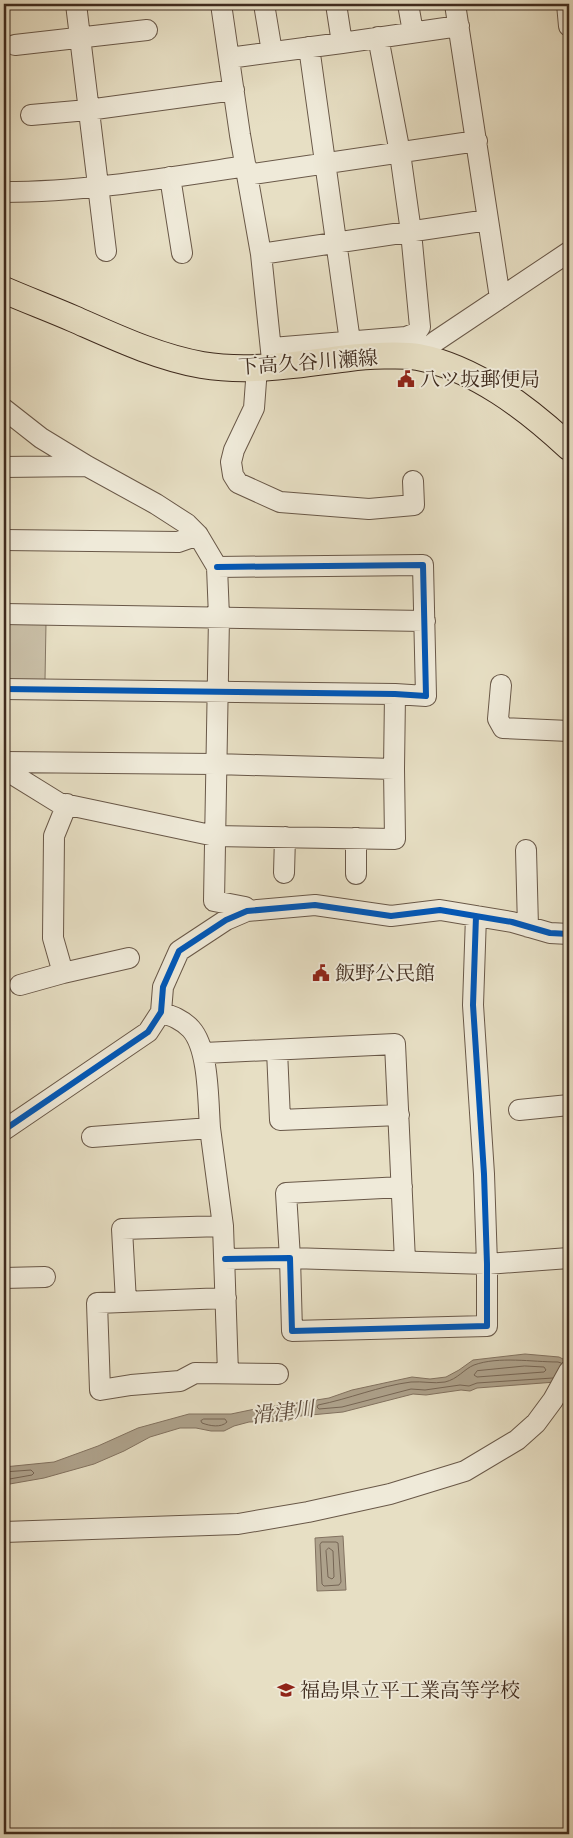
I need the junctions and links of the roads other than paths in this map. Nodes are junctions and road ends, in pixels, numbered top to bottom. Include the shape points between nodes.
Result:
1 (76, 4) edge
2 (221, 4) edge
3 (264, 4) edge
4 (336, 4) edge
5 (408, 4) edge
6 (456, 4) edge
7 (567, 4) edge
8 (459, 26) junction
9 (569, 26) edge
10 (147, 30) dead end
11 (413, 32) junction
12 (79, 37) junction
13 (378, 38) junction
14 (342, 43) junction
15 (15, 45) dead end
16 (309, 47) junction
17 (272, 52) junction
18 (229, 58) junction
19 (234, 90) junction
20 (88, 110) junction
21 (30, 115) dead end
22 (477, 141) junction
23 (400, 153) junction
24 (325, 164) junction
25 (246, 171) junction
26 (170, 178) junction
27 (98, 186) junction
28 (4, 192) edge
29 (488, 220) junction
30 (411, 232) junction
31 (336, 242) junction
32 (106, 251) dead end
33 (569, 252) edge
34 (182, 253) dead end
35 (261, 254) junction
36 (4, 290) edge
37 (500, 298) junction
38 (351, 350) junction
39 (416, 357) junction
40 (267, 361) junction
41 (4, 408) edge
42 (569, 447) edge
43 (87, 466) junction
44 (4, 467) edge
45 (413, 481) dead end
46 (198, 534) junction
47 (4, 540) edge
48 (217, 567) junction
49 (4, 614) edge
50 (219, 617) junction
51 (425, 621) junction
52 (500, 685) dead end
53 (4, 689) edge
54 (218, 692) junction
55 (395, 694) junction
56 (569, 731) edge
57 (4, 762) edge
58 (215, 764) junction
59 (4, 769) edge
60 (394, 769) junction
61 (67, 804) junction
62 (215, 836) junction
63 (285, 837) junction
64 (356, 838) junction
65 (526, 850) dead end
66 (284, 873) dead end
67 (356, 874) dead end
68 (247, 911) junction
69 (476, 916) junction
70 (528, 927) junction
71 (569, 934) edge
72 (129, 958) dead end
73 (63, 973) junction
74 (20, 985) dead end
75 (161, 1012) junction
76 (277, 1050) junction
77 (204, 1053) junction
78 (569, 1106) edge
79 (519, 1110) dead end
80 (399, 1115) junction
81 (210, 1128) junction
82 (4, 1130) edge
83 (92, 1137) dead end
84 (402, 1187) junction
85 (223, 1226) junction
86 (290, 1258) junction
87 (569, 1258) edge
88 (225, 1259) junction
89 (405, 1261) junction
90 (487, 1264) junction
91 (45, 1277) dead end
92 (4, 1278) edge
93 (226, 1298) junction
94 (126, 1302) junction
95 (569, 1370) edge
96 (228, 1373) junction
97 (278, 1374) dead end
98 (4, 1532) edge

1 - 12 street
2 - 18 street
3 - 17 street
4 - 14 street
5 - 11 street
6 - 8 street
7 - 9 street
8 - 11 street
8 - 22 street
10 - 12 street
11 - 13 street
12 - 15 street
12 - 20 street
13 - 14 street
13 - 23 street
14 - 16 street
16 - 17 street
16 - 24 street
17 - 18 street
18 - 19 street
19 - 20 street
19 - 25 street
20 - 21 street
20 - 27 street
22 - 23 street
22 - 29 street
23 - 24 street
23 - 30 street
24 - 25 street
24 - 31 street
25 - 26 street
25 - 35 street
26 - 27 street
26 - 34 street
27 - 28 street
27 - 32 street
29 - 30 street
29 - 37 street
30 - 31 street
30 - 38 street via 420,327 416,333 406,337
31 - 35 street
31 - 38 street
33 - 37 street
35 - 40 street
36 - 40 main road, 下高久谷川瀬線 via 161,354 202,365
37 - 39 street
38 - 39 main road, 下高久谷川瀬線
38 - 40 main road, 下高久谷川瀬線
39 - 42 main road, 下高久谷川瀬線 via 472,377 511,399 538,418
40 - 45 street via 252,414 231,462 238,483 280,502 369,509 414,505
41 - 43 street via 41,438
43 - 44 street
43 - 46 street via 156,504
46 - 47 street via 178,542
46 - 48 street
48 - 50 street
48 - 51 street via 423,565
49 - 50 street
50 - 51 street
50 - 54 street
51 - 55 street via 426,696
52 - 56 street via 498,719 503,728
53 - 54 street
54 - 55 street
54 - 58 street
55 - 60 street
57 - 58 street
58 - 60 street
58 - 62 street
59 - 61 street via 60,803
60 - 64 street via 395,839
61 - 62 street
61 - 73 street via 54,836 52,938
62 - 63 street
62 - 68 street via 214,901
63 - 64 street
63 - 66 street
64 - 67 street
65 - 70 street
68 - 69 street via 315,905 379,916 440,910
68 - 75 street via 226,920 179,951 163,987
69 - 70 street
69 - 90 street via 473,1005
70 - 71 street
72 - 73 street
73 - 74 street
75 - 77 street via 180,1019 192,1029
75 - 82 street via 148,1032 135,1042
76 - 77 street
76 - 80 street via 280,1120
76 - 80 street via 395,1044
77 - 81 street
78 - 79 street
80 - 84 street
81 - 83 street
81 - 85 street
84 - 86 street via 286,1193
84 - 89 street
85 - 88 street
85 - 94 street via 122,1229
86 - 88 street
86 - 89 street
86 - 90 street via 292,1331 487,1326
87 - 90 street
88 - 93 street
89 - 90 street
91 - 92 street
93 - 94 street
93 - 96 street
94 - 96 street via 97,1303 100,1390 180,1381 195,1373
95 - 98 street via 536,1423 516,1440 465,1471 390,1494 238,1524
96 - 97 street

